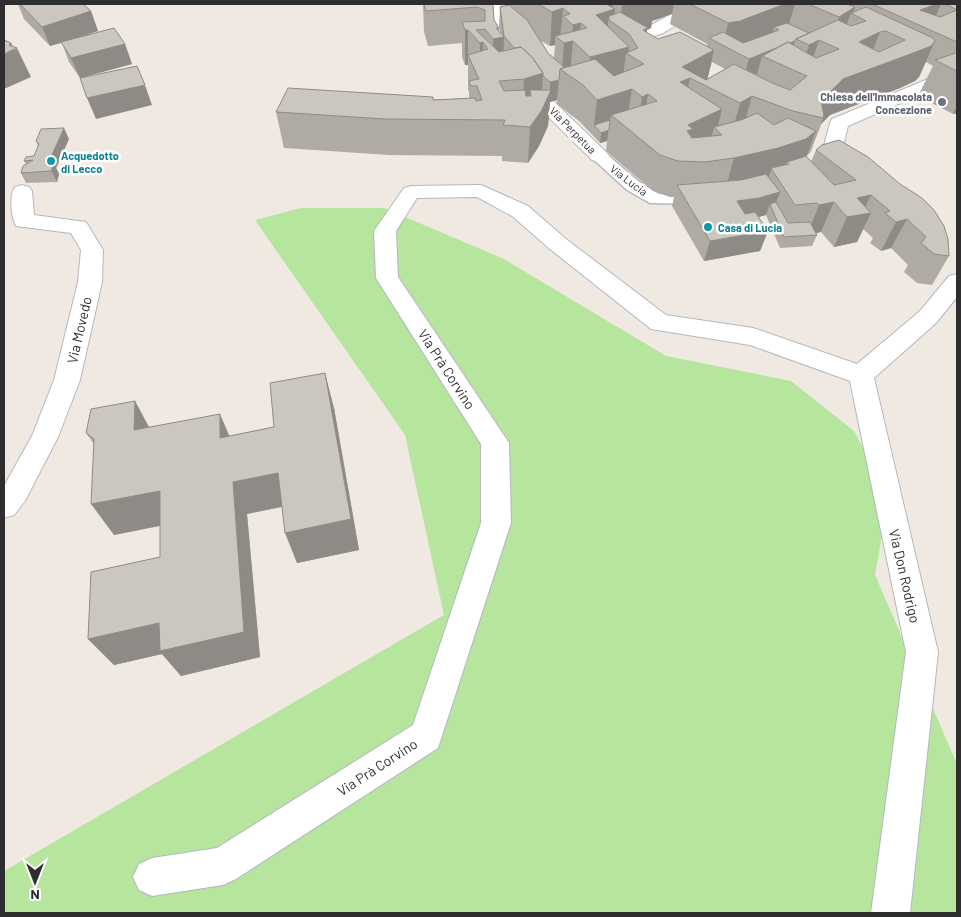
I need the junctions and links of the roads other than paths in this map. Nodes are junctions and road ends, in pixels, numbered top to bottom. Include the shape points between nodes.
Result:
1 (492, 4) edge
2 (701, 4) edge
3 (609, 62) edge
4 (924, 70) edge
5 (599, 156) joint
6 (863, 180) edge
7 (22, 191) dead end
8 (719, 199) edge
9 (956, 272) edge
10 (861, 375) junction
11 (4, 506) edge
12 (152, 877) dead end
13 (891, 913) edge

1 - 5 street, Via Perpetua via 498,53 509,68 558,103
2 - 3 street via 657,29 599,52
4 - 6 street via 940,79 839,123 823,162
5 - 8 lane, Via Lucia via 634,186 656,199
7 - 11 street, Via Movedo via 24,221 78,226 92,250 90,282 64,388 45,437
9 - 10 street via 928,317
10 - 12 street, Via Prà Corvino via 753,337 660,323 520,211 481,191 411,192 385,231 387,278 495,444 496,523 426,736 223,866
10 - 13 street, Via Don Rodrigo via 922,652

